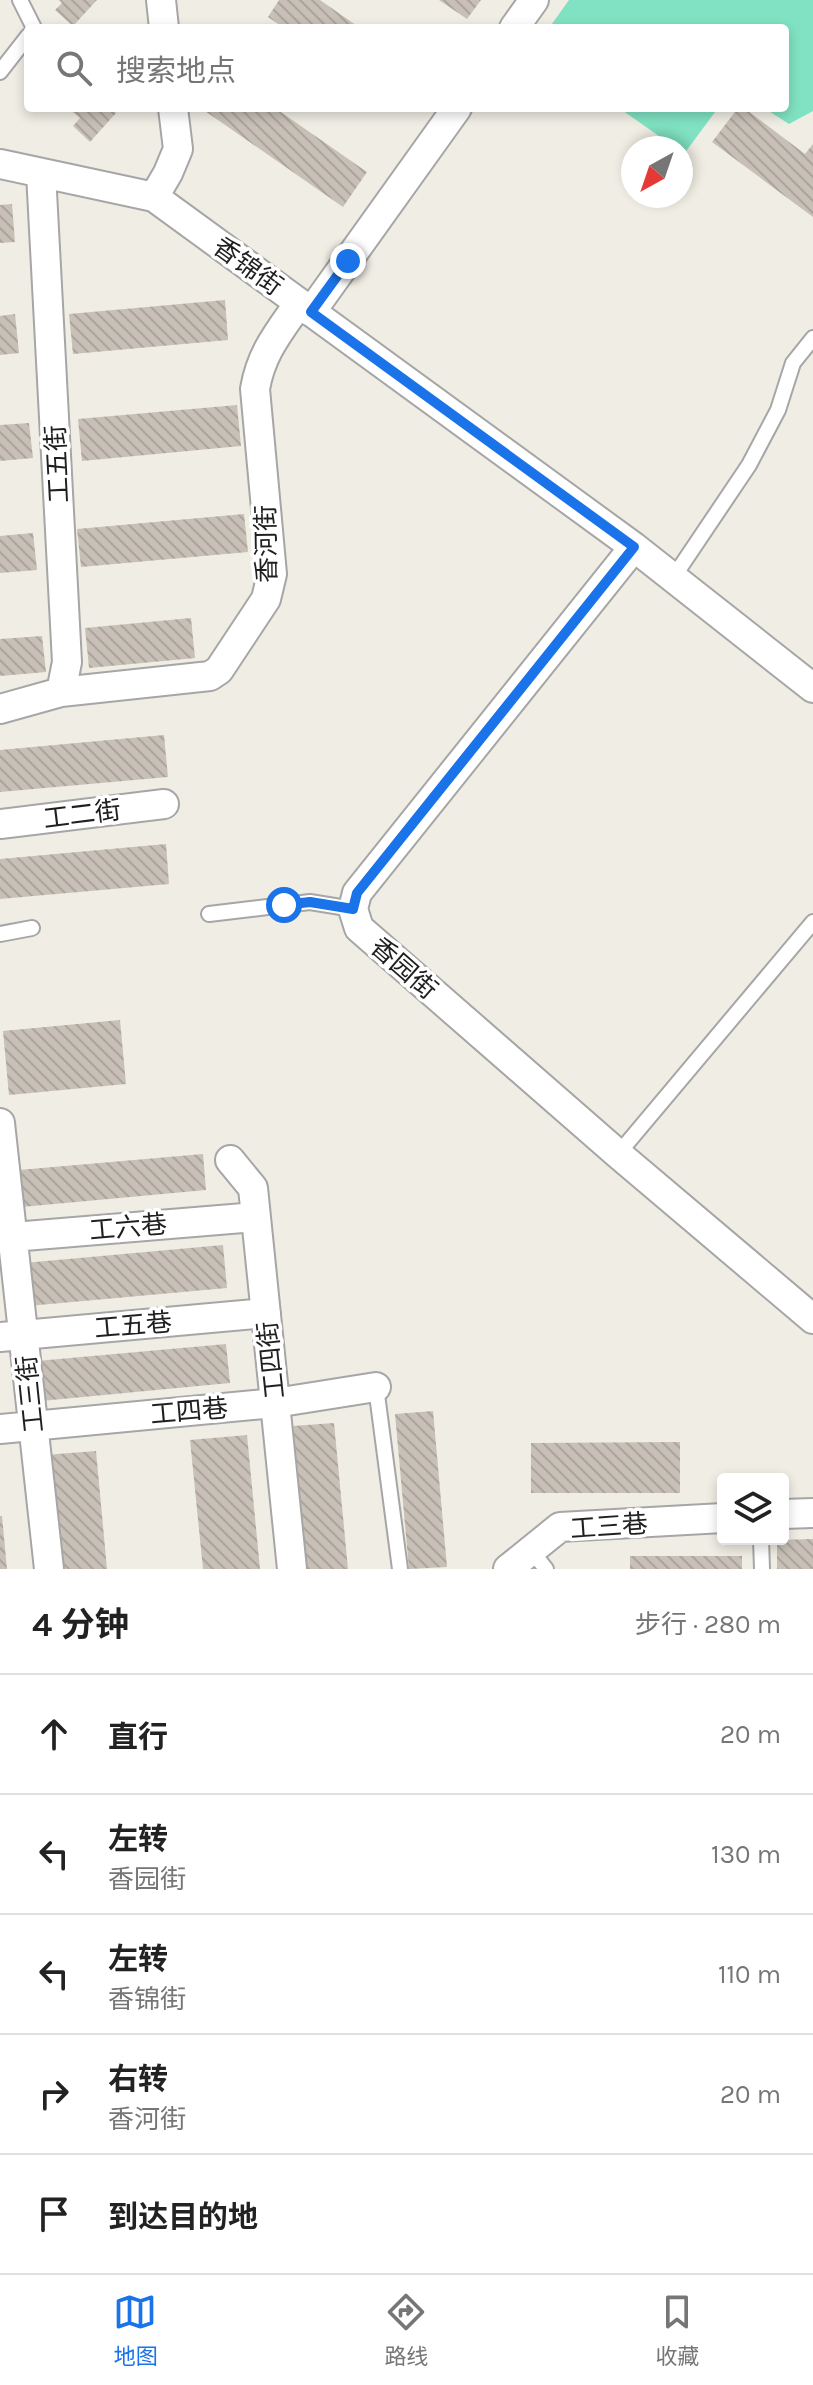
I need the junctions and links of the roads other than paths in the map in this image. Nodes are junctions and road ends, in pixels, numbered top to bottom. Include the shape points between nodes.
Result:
1 (20, 0) edge
2 (161, 0) edge
3 (534, 0) edge
4 (33, 24) edge
5 (164, 24) edge
6 (517, 24) edge
7 (24, 41) edge
8 (0, 72) edge
9 (173, 112) edge
10 (454, 112) edge
11 (0, 164) edge
12 (41, 173) junction
13 (154, 197) junction
14 (305, 307) junction
15 (813, 338) edge
16 (634, 547) junction
17 (673, 578) junction
18 (813, 688) edge
19 (61, 692) junction
20 (0, 709) edge
21 (164, 804) dead end
22 (0, 824) edge
23 (353, 909) junction
24 (209, 914) dead end
25 (813, 922) edge
26 (32, 928) dead end
27 (0, 934) edge
28 (1, 1136) edge
29 (618, 1154) junction
30 (230, 1160) dead end
31 (256, 1217) junction
32 (6, 1237) edge
33 (266, 1313) junction
34 (813, 1319) edge
35 (12, 1336) edge
36 (376, 1387) joint
37 (275, 1403) junction
38 (34, 1426) junction
39 (0, 1429) edge
40 (813, 1513) edge
41 (789, 1514) edge
42 (717, 1518) edge
43 (761, 1545) edge
44 (539, 1560) edge
45 (49, 1569) edge
46 (292, 1569) edge
47 (400, 1569) edge
48 (508, 1569) edge
49 (762, 1569) edge

1 - 4 lane
2 - 5 street
3 - 6 street
7 - 8 lane
9 - 13 street via 178,149
10 - 14 street, 香河街
11 - 12 street, 香锦街
12 - 13 street, 香锦街
12 - 19 street, 工五街 via 67,662
13 - 14 street, 香锦街
14 - 16 street, 香锦街
14 - 19 street, 香河街 via 269,346 255,389 272,574 266,599 210,676
15 - 17 lane via 793,363 778,410 749,465
16 - 17 street, 香锦街
16 - 23 street, 香园街 via 357,893
17 - 18 street, 香锦街
19 - 20 street
21 - 22 street, 工二街
23 - 24 lane via 310,902
23 - 29 street, 香园街 via 359,928
25 - 29 lane
26 - 27 lane
28 - 32 street, 工三街
29 - 34 street, 香园街
30 - 31 street, 工四街 via 253,1188
31 - 32 street, 工六巷
31 - 33 street, 工四街
32 - 35 street, 工三街
33 - 35 street, 工五巷
33 - 37 street, 工四街
35 - 38 street, 工三街
36 - 37 street, 工四巷
36 - 47 lane
37 - 38 street, 工四巷
37 - 46 street, 工四街
38 - 39 street, 工四巷
38 - 45 street, 工三街
40 - 41 street
42 - 44 street, 工三巷 via 560,1527
43 - 49 lane
44 - 48 street, 工三巷

